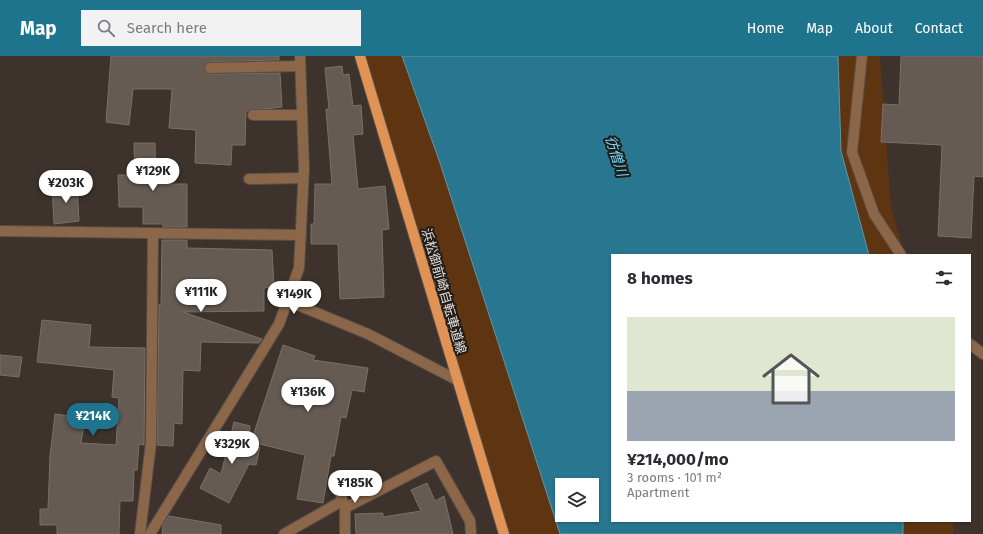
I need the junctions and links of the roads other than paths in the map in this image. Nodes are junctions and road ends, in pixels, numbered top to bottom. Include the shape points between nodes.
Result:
1 (360, 56) edge
2 (862, 56) edge
3 (300, 61) edge
4 (210, 68) dead end
5 (253, 115) dead end
6 (302, 115) junction
7 (303, 178) junction
8 (249, 179) dead end
9 (0, 231) edge
10 (153, 233) junction
11 (301, 235) junction
12 (900, 254) edge
13 (288, 301) junction
14 (971, 345) edge
15 (983, 354) edge
16 (457, 380) junction
17 (335, 478) dead end
18 (344, 504) junction
19 (140, 534) edge
20 (150, 534) edge
21 (284, 534) edge
22 (345, 534) edge
23 (471, 534) edge
24 (504, 534) edge

1 - 16 main road, 浜松御前崎自転車道線
2 - 12 street via 852,152 874,214
3 - 4 street
3 - 6 street
5 - 6 street
6 - 7 street
7 - 8 street
7 - 11 street
9 - 10 street
10 - 11 street
10 - 19 street via 151,443
11 - 13 street via 299,268
13 - 16 street via 368,334
13 - 20 street via 279,324
14 - 15 street
16 - 24 main road, 浜松御前崎自転車道線
17 - 18 street
18 - 21 street
18 - 22 street
18 - 23 street via 436,461 470,521

